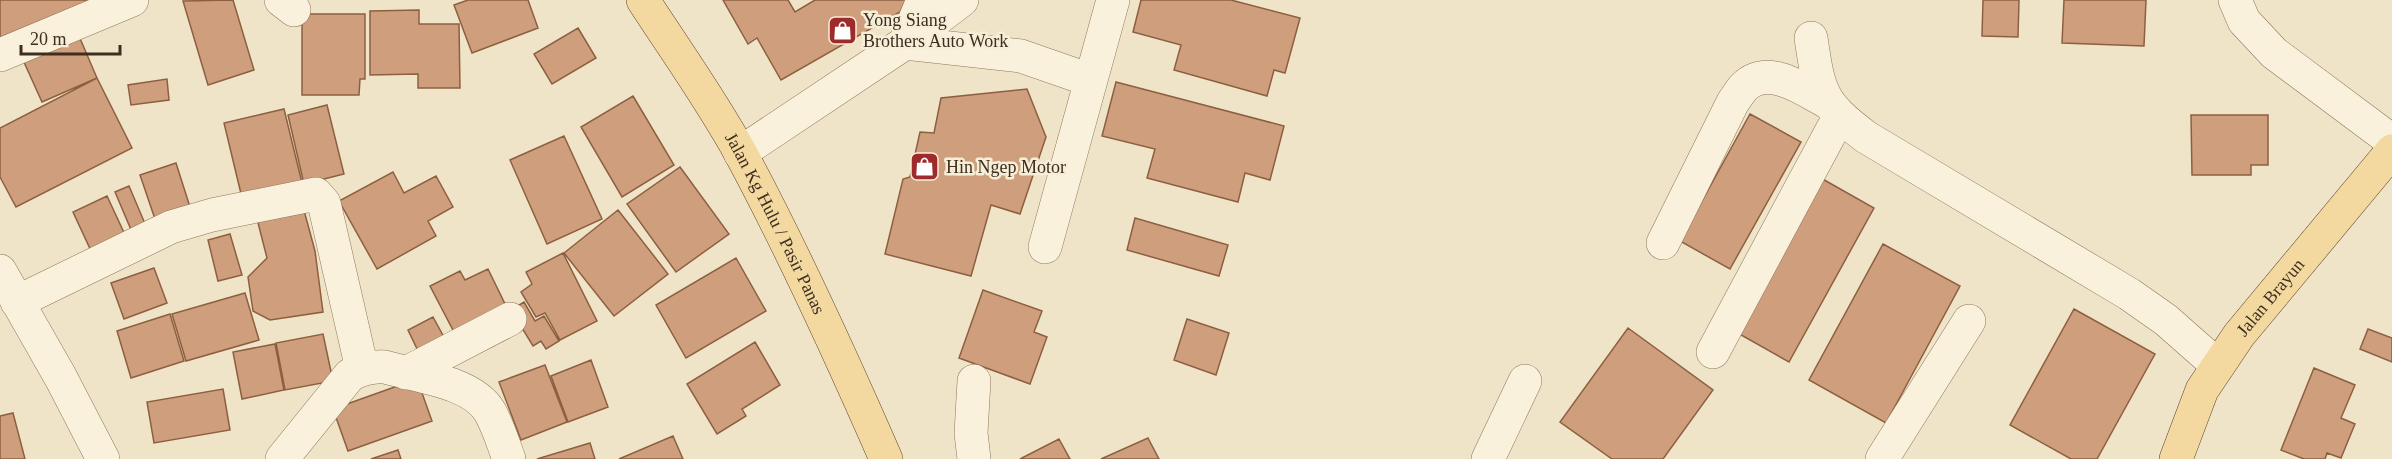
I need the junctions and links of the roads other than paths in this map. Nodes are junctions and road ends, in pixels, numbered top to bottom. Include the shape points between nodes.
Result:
1 (132, 0) edge
2 (643, 0) edge
3 (923, 0) edge
4 (962, 0) edge
5 (1113, 0) edge
6 (2235, 0) edge
7 (1811, 38) dead end
8 (905, 43) junction
9 (0, 55) edge
10 (1090, 80) junction
11 (1833, 110) junction
12 (2392, 141) edge
13 (2392, 151) edge
14 (740, 153) junction
15 (1663, 243) dead end
16 (1045, 247) dead end
17 (0, 271) edge
18 (17, 302) junction
19 (510, 319) dead end
20 (1969, 321) dead end
21 (1713, 352) dead end
22 (2217, 365) junction
23 (362, 369) junction
24 (406, 373) junction
25 (974, 381) dead end
26 (1525, 381) dead end
27 (103, 459) edge
28 (282, 459) edge
29 (509, 459) edge
30 (886, 459) edge
31 (974, 459) edge
32 (1488, 459) edge
33 (1882, 459) edge
34 (2176, 459) edge

1 - 9 street
2 - 14 main road, Jalan Kg Hulu / Pasir Panas
3 - 8 street
4 - 8 street
5 - 10 street
6 - 12 street via 2244,21 2274,53
7 - 11 street via 1817,76
8 - 10 street via 1022,56
8 - 14 street
10 - 16 street
11 - 15 street via 1772,76 1745,86 1733,102
11 - 21 street
11 - 22 street via 1866,137 2129,294
13 - 22 main road, Jalan Brayun
14 - 30 main road, Jalan Kg Hulu / Pasir Panas via 828,325
17 - 18 street
18 - 23 street via 171,226 316,195 324,203
18 - 27 street
19 - 24 street
20 - 33 street
22 - 34 main road, Jalan Brayun via 2202,390
23 - 24 street via 385,367
23 - 28 street via 340,386
24 - 29 street via 464,389 478,397 489,410
25 - 31 street via 970,433
26 - 32 street

